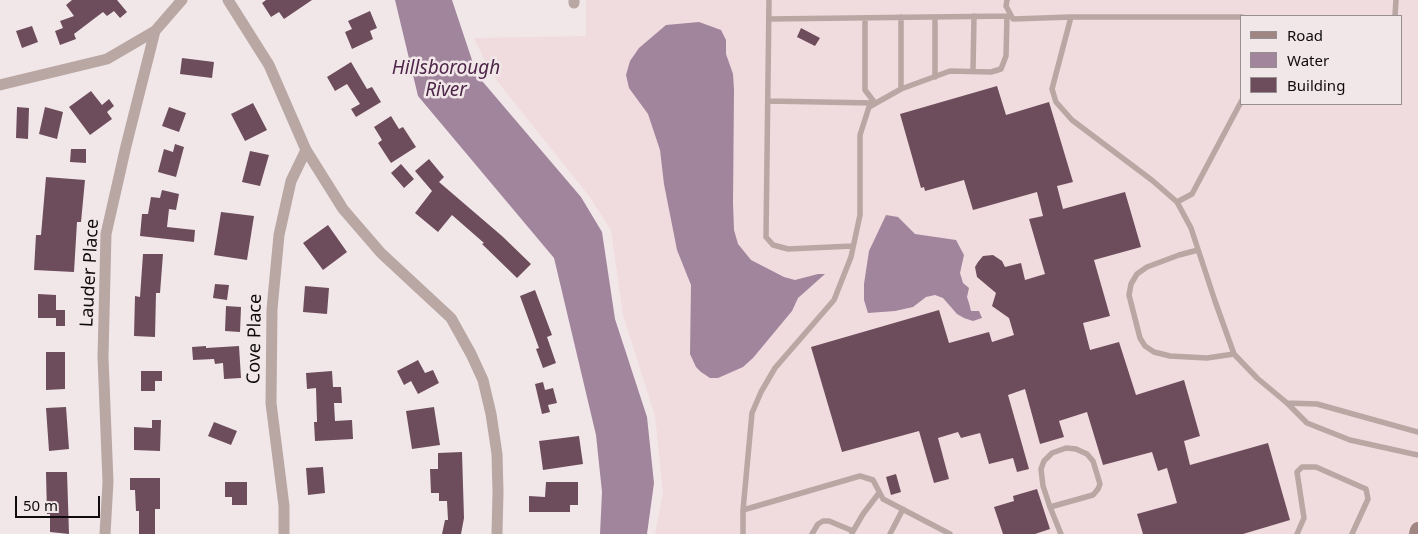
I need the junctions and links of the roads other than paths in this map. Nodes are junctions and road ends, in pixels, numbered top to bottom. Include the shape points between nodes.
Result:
1 (182, 0) edge
2 (228, 0) edge
3 (769, 0) edge
4 (1007, 0) edge
5 (1396, 0) edge
6 (1395, 15) edge
7 (974, 16) junction
8 (1009, 16) junction
9 (901, 17) junction
10 (935, 17) junction
11 (1240, 17) edge
12 (865, 18) junction
13 (1071, 18) junction
14 (769, 19) junction
15 (155, 31) junction
16 (973, 71) junction
17 (935, 77) junction
18 (0, 85) edge
19 (901, 89) junction
20 (768, 101) junction
21 (875, 104) junction
22 (1240, 104) edge
23 (306, 150) junction
24 (1177, 202) junction
25 (853, 246) junction
26 (1198, 250) junction
27 (1234, 354) junction
28 (1287, 403) junction
29 (1418, 432) edge
30 (1418, 455) edge
31 (879, 493) junction
32 (1050, 507) junction
33 (902, 509) junction
34 (743, 510) junction
35 (1418, 530) edge
36 (938, 531) edge
37 (852, 533) edge
38 (105, 534) edge
39 (284, 534) edge
40 (497, 534) edge
41 (743, 534) edge
42 (812, 534) edge
43 (890, 534) edge
44 (950, 534) edge
45 (1061, 534) edge
46 (1297, 534) edge
47 (1352, 534) edge
48 (1417, 534) edge

1 - 15 street, Lauder Place
2 - 23 street via 269,65
3 - 14 lane
4 - 8 lane
5 - 6 lane
7 - 8 lane
7 - 10 lane
7 - 16 lane
8 - 13 lane via 1013,19
8 - 16 lane via 1006,56 1001,69
9 - 10 lane
9 - 12 lane
9 - 19 lane
10 - 17 lane
11 - 13 lane
12 - 14 lane
12 - 21 lane via 865,90
13 - 24 lane via 1052,89 1056,102 1072,120
14 - 20 lane
15 - 18 street via 107,59
15 - 38 street, Lauder Place via 106,234 103,357 108,482
16 - 17 lane via 950,71
17 - 19 lane
19 - 21 lane
20 - 21 lane
20 - 25 lane via 766,237 773,245 788,249
21 - 25 lane via 869,107 860,135 860,215
22 - 24 lane via 1192,194
23 - 39 street, Cove Place via 292,181 279,236 272,309 271,403 284,506
23 - 40 street via 343,209 381,254 451,318 471,354 483,380 497,454
24 - 26 lane
25 - 34 lane via 834,300 775,368 752,413
26 - 27 lane
26 - 27 lane via 1147,267 1130,284 1129,295 1140,338 1154,352 1170,356 1208,358
27 - 28 lane
28 - 29 lane via 1317,404
28 - 30 lane via 1307,423 1350,440
31 - 33 lane via 883,499
31 - 34 lane via 874,480 860,476
31 - 37 lane
32 - 32 lane via 1043,486 1041,469 1044,461 1052,453 1066,448 1076,448 1087,454 1093,461 1100,484 1098,490 1093,495
32 - 45 lane
33 - 36 lane
33 - 43 lane
34 - 41 lane
35 - 48 street
36 - 44 lane
37 - 42 lane via 823,521
46 - 47 lane via 1304,518 1297,472 1302,466 1316,467 1366,489 1368,499

